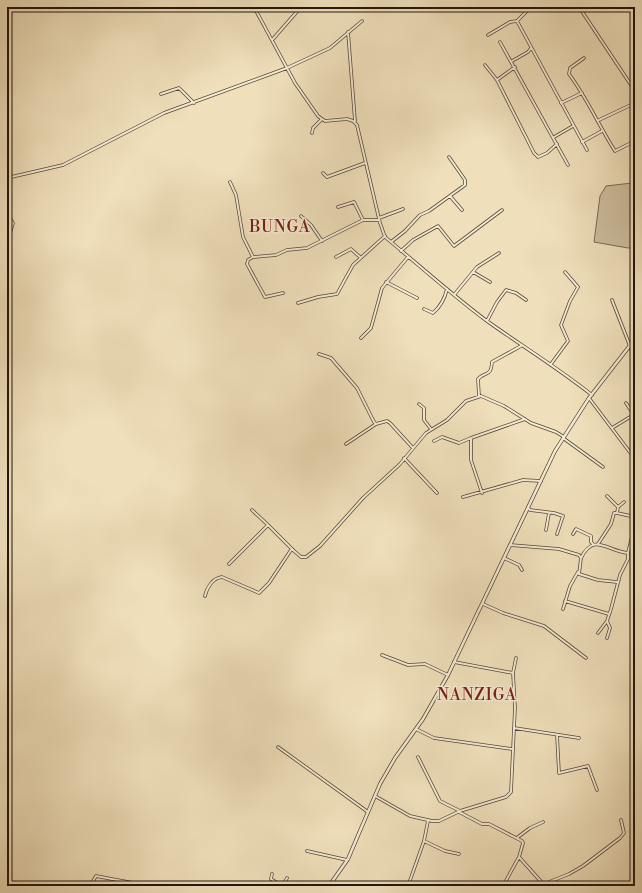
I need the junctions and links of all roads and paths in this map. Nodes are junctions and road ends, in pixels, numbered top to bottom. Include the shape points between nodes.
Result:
1 (254, 7) edge
2 (301, 7) edge
3 (532, 7) edge
4 (579, 7) edge
5 (362, 21) dead end
6 (517, 21) junction
7 (348, 32) junction
8 (488, 35) dead end
9 (274, 40) junction
10 (500, 42) dead end
11 (531, 48) junction
12 (584, 58) dead end
13 (512, 61) junction
14 (485, 65) dead end
15 (514, 67) junction
16 (287, 68) junction
17 (497, 80) junction
18 (635, 91) edge
19 (582, 93) junction
20 (161, 94) dead end
21 (194, 103) junction
22 (561, 103) junction
23 (635, 103) edge
24 (322, 119) junction
25 (599, 120) junction
26 (355, 122) junction
27 (573, 126) junction
28 (603, 131) junction
29 (312, 133) dead end
30 (554, 137) junction
31 (635, 141) edge
32 (582, 142) junction
33 (557, 144) junction
34 (587, 150) dead end
35 (449, 157) dead end
36 (365, 163) junction
37 (568, 165) dead end
38 (323, 173) dead end
39 (7, 178) edge
40 (230, 182) dead end
41 (7, 193) edge
42 (450, 196) junction
43 (338, 207) dead end
44 (403, 209) dead end
45 (462, 210) dead end
46 (502, 210) dead end
47 (7, 215) edge
48 (301, 216) dead end
49 (379, 219) junction
50 (363, 220) junction
51 (11, 230) dead end
52 (385, 236) junction
53 (322, 241) junction
54 (391, 242) junction
55 (401, 251) junction
56 (499, 253) dead end
57 (253, 257) junction
58 (336, 257) dead end
59 (360, 257) junction
60 (408, 257) junction
61 (473, 272) junction
62 (565, 272) dead end
63 (386, 282) junction
64 (490, 282) dead end
65 (447, 289) junction
66 (283, 293) dead end
67 (454, 295) junction
68 (416, 298) dead end
69 (526, 300) dead end
70 (612, 300) dead end
71 (298, 303) dead end
72 (424, 309) dead end
73 (488, 321) junction
74 (361, 338) dead end
75 (635, 339) edge
76 (521, 346) junction
77 (630, 346) junction
78 (319, 354) dead end
79 (635, 359) edge
80 (551, 364) junction
81 (592, 394) junction
82 (479, 396) junction
83 (589, 398) junction
84 (626, 403) dead end
85 (419, 404) dead end
86 (635, 415) edge
87 (525, 419) junction
88 (376, 424) junction
89 (612, 428) junction
90 (431, 429) junction
91 (471, 438) junction
92 (563, 438) junction
93 (434, 441) dead end
94 (346, 444) dead end
95 (413, 448) junction
96 (404, 458) junction
97 (635, 458) edge
98 (603, 467) dead end
99 (541, 481) junction
100 (437, 493) dead end
101 (482, 493) junction
102 (607, 496) dead end
103 (463, 497) dead end
104 (624, 502) dead end
105 (618, 507) junction
106 (528, 508) junction
107 (252, 510) dead end
108 (549, 513) junction
109 (617, 513) junction
110 (635, 517) edge
111 (635, 524) edge
112 (268, 525) junction
113 (546, 530) dead end
114 (557, 534) dead end
115 (573, 534) dead end
116 (631, 543) junction
117 (593, 544) junction
118 (597, 544) junction
119 (510, 545) junction
120 (293, 550) junction
121 (584, 553) junction
122 (628, 553) junction
123 (579, 554) junction
124 (635, 554) edge
125 (504, 558) junction
126 (581, 558) junction
127 (229, 564) dead end
128 (522, 570) dead end
129 (578, 572) junction
130 (618, 582) junction
131 (205, 596) dead end
132 (565, 601) junction
133 (483, 604) junction
134 (563, 608) dead end
135 (609, 614) junction
136 (607, 621) junction
137 (598, 633) dead end
138 (607, 638) dead end
139 (382, 655) dead end
140 (516, 658) dead end
141 (586, 658) dead end
142 (454, 662) junction
143 (513, 673) junction
144 (448, 675) junction
145 (514, 728) junction
146 (416, 730) junction
147 (557, 735) junction
148 (579, 738) dead end
149 (278, 747) dead end
150 (512, 749) junction
151 (418, 757) dead end
152 (597, 790) dead end
153 (375, 796) junction
154 (368, 812) junction
155 (460, 812) junction
156 (620, 820) dead end
157 (428, 821) junction
158 (543, 822) dead end
159 (518, 837) junction
160 (424, 842) junction
161 (307, 851) dead end
162 (459, 854) dead end
163 (519, 857) junction
164 (347, 860) junction
165 (272, 874) dead end
166 (287, 878) dead end
167 (545, 885) edge
168 (90, 886) edge
169 (149, 886) edge
170 (282, 886) edge
171 (329, 886) edge
172 (408, 886) edge
173 (503, 886) edge

1 - 9 street
2 - 9 street
3 - 6 street
4 - 18 street
5 - 7 street
6 - 8 street via 510,22
6 - 11 street
7 - 16 street via 330,48
7 - 26 street
9 - 16 street
10 - 13 street
11 - 13 street
11 - 22 street
12 - 19 street via 569,71
13 - 15 street
14 - 17 street
15 - 17 street
15 - 30 street
16 - 21 street
16 - 24 street
17 - 33 street via 534,153 538,157
19 - 22 street
19 - 25 street
20 - 21 street via 179,88
21 - 39 street via 160,116 63,165
22 - 27 street
23 - 25 street
24 - 26 street via 347,119
24 - 29 street via 313,128
25 - 28 street
26 - 36 street
27 - 30 street
27 - 32 street
28 - 31 street via 615,151
28 - 32 street
30 - 33 street
32 - 34 street
33 - 37 street
35 - 42 street via 466,183
36 - 38 street via 327,177
36 - 49 street
40 - 57 street via 236,195 243,237
41 - 47 street via 10,203
42 - 45 street
42 - 54 street via 420,215
43 - 50 street via 355,202
44 - 49 street
46 - 55 street via 454,246 438,226 413,240
47 - 51 street via 13,222
48 - 53 street
49 - 50 street
49 - 52 street
50 - 53 street
52 - 54 street
52 - 59 street
53 - 57 street via 307,248
54 - 55 street
55 - 60 street
56 - 61 street
57 - 66 street via 247,263 265,297
58 - 59 street via 351,249
59 - 71 street via 350,269 337,294
60 - 63 street
60 - 65 street
61 - 64 street
61 - 67 street
62 - 80 street via 578,287 561,325 568,341
63 - 68 street
63 - 74 street via 371,328
65 - 67 street
65 - 72 street via 441,304 433,313
67 - 73 street
69 - 73 street via 506,290
70 - 77 street
73 - 76 street
75 - 77 street
76 - 80 street
76 - 82 street via 497,358 492,362 492,369 488,374 478,378
77 - 79 street
77 - 81 street
78 - 88 street via 331,358 357,388
80 - 81 street
81 - 83 street
82 - 87 street via 504,406
82 - 90 street via 466,401 447,420
83 - 89 street
83 - 92 street
84 - 86 street
85 - 90 street via 424,408 424,420
86 - 89 street
87 - 91 street
87 - 92 street via 556,432
88 - 94 street
88 - 95 street via 390,422
89 - 97 street
90 - 95 street
91 - 93 street via 459,442 442,437
91 - 101 street via 471,460
92 - 98 street
92 - 99 street
95 - 96 street
96 - 100 street
96 - 120 street via 320,546 306,557 301,557
99 - 101 street via 523,480
99 - 106 street
101 - 103 street
102 - 105 street
104 - 105 street
105 - 109 street
106 - 108 street
106 - 119 street
107 - 112 street
108 - 113 street
108 - 114 street via 563,516
109 - 110 street
109 - 118 street via 614,513 612,524
111 - 116 street
112 - 120 street
112 - 127 street
115 - 117 street via 576,529 591,536
116 - 122 street
116 - 124 street
117 - 118 street
117 - 121 street
118 - 122 street
119 - 123 street via 559,549
119 - 125 street
120 - 131 street via 259,592 222,577 213,581
121 - 123 street
121 - 126 street
122 - 130 street
123 - 126 street
125 - 128 street via 519,565
125 - 133 street
126 - 129 street
129 - 130 street via 598,580
129 - 132 street
130 - 135 street
132 - 134 street
132 - 135 street
133 - 141 street via 503,614 544,626
133 - 142 street
135 - 136 street
136 - 137 street
136 - 138 street via 610,628
139 - 144 street via 408,665 425,664
140 - 143 street
142 - 143 street
142 - 144 street
143 - 145 street via 516,697
144 - 146 street
145 - 147 street
145 - 150 street
146 - 150 street via 434,738
146 - 153 street via 395,758
147 - 148 street
147 - 152 street via 558,773 588,766
149 - 154 street
150 - 155 street via 514,752 511,792 506,797
151 - 155 street via 440,801
153 - 154 street
153 - 157 street via 410,816
154 - 164 street
155 - 157 street via 439,820
155 - 159 street via 482,824 489,824
156 - 167 street via 624,834 620,838 583,866
157 - 160 street
158 - 159 street
159 - 163 street via 523,843
160 - 162 street
160 - 172 street
161 - 164 street
163 - 167 street
163 - 173 street
164 - 171 street
165 - 170 street via 271,879
166 - 170 street
168 - 169 street via 96,876

